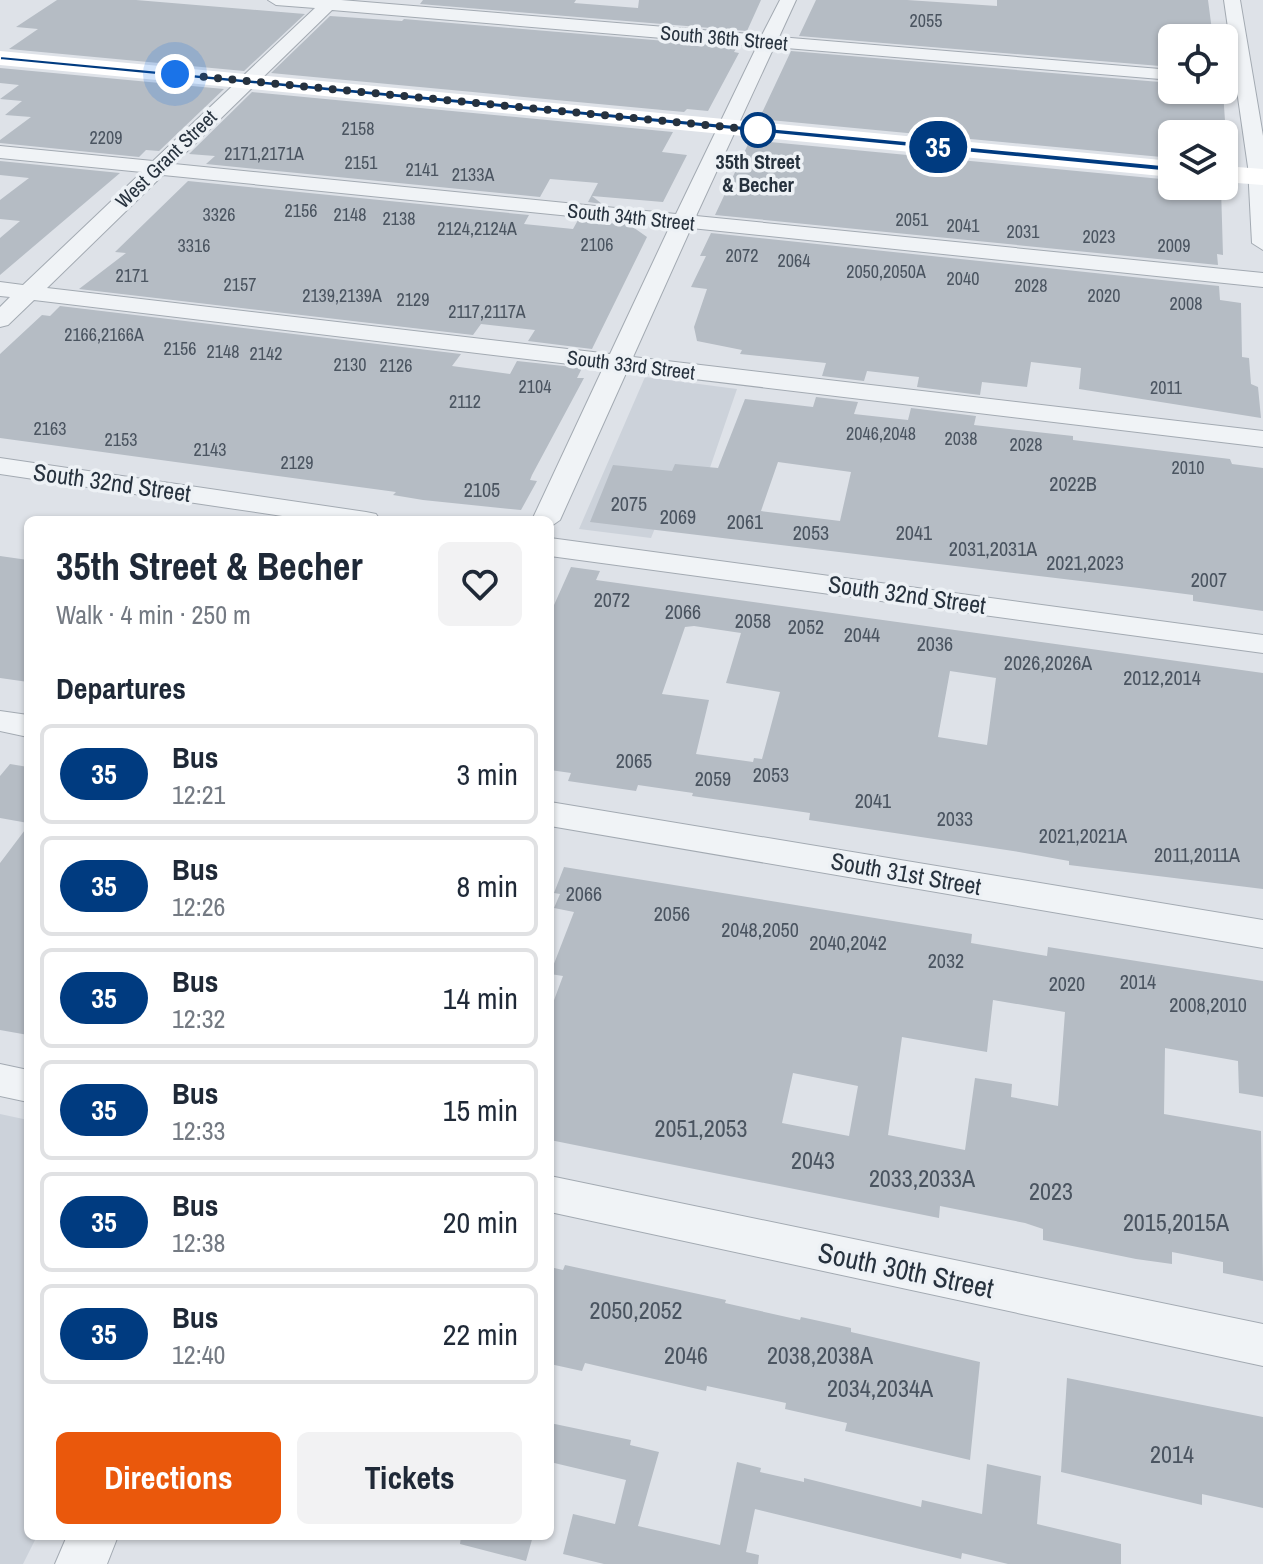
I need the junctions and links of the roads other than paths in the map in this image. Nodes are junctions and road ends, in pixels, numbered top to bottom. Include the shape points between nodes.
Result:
1 (276, 0) edge
2 (788, 0) edge
3 (1232, 0) edge
4 (331, 2) edge
5 (769, 42) junction
6 (0, 58) edge
7 (1158, 74) edge
8 (246, 81) junction
9 (1243, 81) edge
10 (727, 127) junction
11 (0, 152) edge
12 (1158, 168) edge
13 (157, 169) junction
14 (1238, 175) edge
15 (1261, 177) edge
16 (683, 222) junction
17 (1263, 243) edge
18 (1263, 280) edge
19 (0, 289) edge
20 (29, 292) junction
21 (0, 320) edge
22 (617, 364) junction
23 (1263, 439) edge
24 (0, 466) edge
25 (339, 516) edge
26 (548, 516) edge
27 (554, 548) edge
28 (1263, 644) edge
29 (0, 721) edge
30 (24, 725) edge
31 (554, 815) edge
32 (1263, 934) edge
33 (0, 1080) edge
34 (24, 1085) edge
35 (554, 1195) edge
36 (1263, 1345) edge
37 (91, 1540) edge
38 (81, 1564) edge

1 - 4 street, South 36th Street
2 - 5 street
3 - 9 street
4 - 5 street, South 36th Street
4 - 8 street, West Grant Street
5 - 7 street, South 36th Street
5 - 10 street
6 - 8 main road
8 - 10 main road
8 - 13 street, West Grant Street
9 - 15 street
10 - 12 main road
10 - 16 street
11 - 13 street, South 34th Street
13 - 16 street, South 34th Street
13 - 20 street, West Grant Street
14 - 15 main road
15 - 17 street
16 - 18 street, South 34th Street
16 - 22 street
19 - 20 street, South 33rd Street
20 - 21 street, West Grant Street
20 - 22 street, South 33rd Street
22 - 23 street, South 33rd Street
22 - 26 street
24 - 25 street, South 32nd Street
27 - 28 street, South 32nd Street
29 - 30 street
31 - 32 street, South 31st Street
33 - 34 street
35 - 36 street, South 30th Street
37 - 38 street

